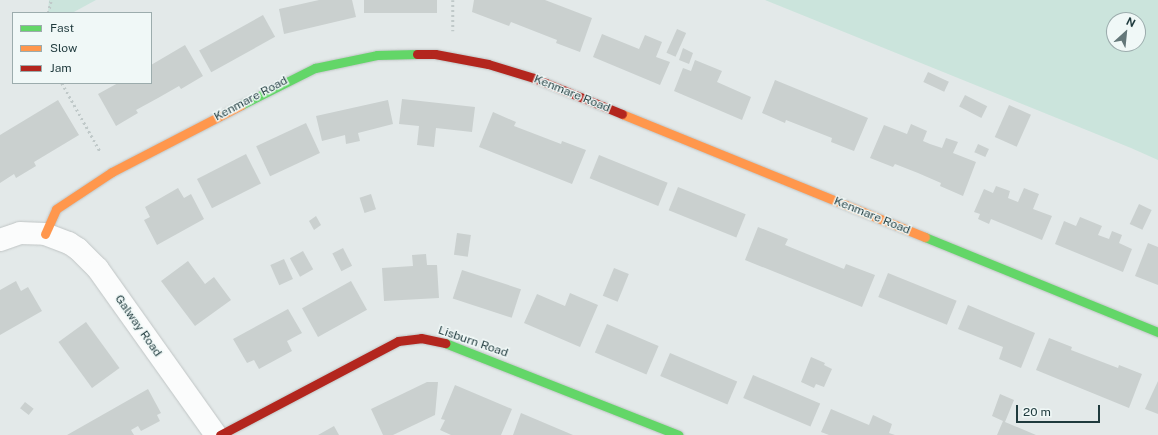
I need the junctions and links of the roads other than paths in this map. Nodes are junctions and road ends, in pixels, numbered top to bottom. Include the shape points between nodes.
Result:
1 (45, 234) junction
2 (0, 240) edge
3 (1158, 332) edge
4 (216, 435) edge
5 (220, 435) edge
6 (679, 435) edge

1 - 2 street via 20,233
1 - 3 street, Kenmare Road via 56,209 112,172 282,82 315,68 383,54 453,56 534,78
1 - 4 street, Galway Road via 78,249 98,270
5 - 6 street, Lisburn Road via 380,349 398,341 421,338 456,346

